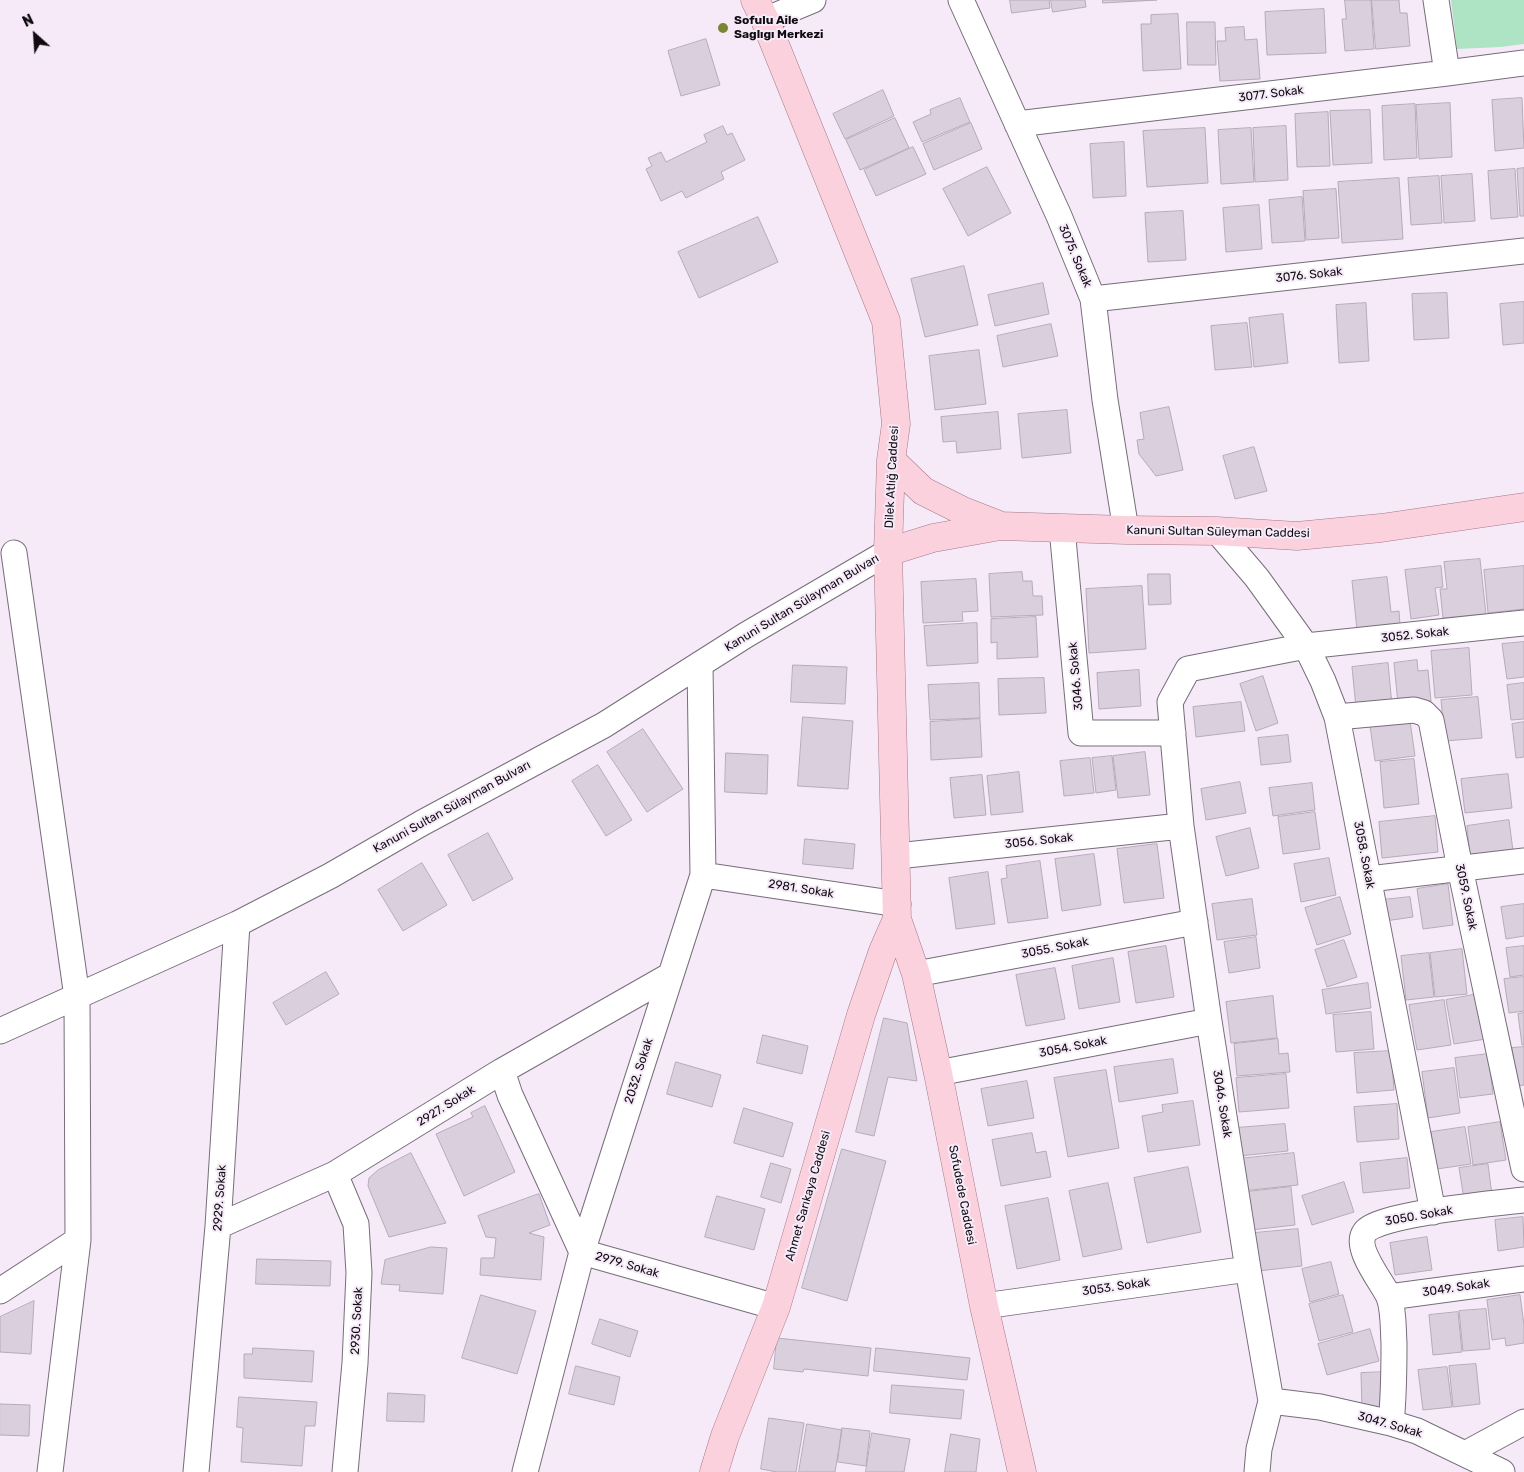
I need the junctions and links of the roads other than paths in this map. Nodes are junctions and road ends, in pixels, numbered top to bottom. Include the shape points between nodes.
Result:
1 (813, 0) edge
2 (960, 0) edge
3 (1436, 0) edge
4 (760, 10) edge
5 (1524, 63) edge
6 (1447, 74) junction
7 (1018, 124) junction
8 (1524, 251) edge
9 (1093, 299) junction
10 (892, 460) junction
11 (1524, 507) edge
12 (1000, 526) junction
13 (1062, 528) junction
14 (1126, 530) junction
15 (1217, 531) junction
16 (888, 552) junction
17 (14, 553) dead end
18 (1524, 623) edge
19 (1306, 646) junction
20 (700, 664) junction
21 (1338, 717) junction
22 (1173, 733) junction
23 (1181, 826) junction
24 (896, 856) junction
25 (1524, 862) edge
26 (1460, 868) junction
27 (703, 875) junction
28 (1369, 879) junction
29 (898, 912) junction
30 (1195, 922) junction
31 (237, 924) junction
32 (916, 974) junction
33 (669, 976) junction
34 (76, 997) junction
35 (1209, 1021) junction
36 (0, 1031) edge
37 (502, 1071) junction
38 (938, 1073) junction
39 (1524, 1169) edge
40 (335, 1174) junction
41 (1524, 1200) edge
42 (1433, 1212) junction
43 (218, 1226) junction
44 (78, 1240) junction
45 (582, 1252) junction
46 (1248, 1269) junction
47 (1524, 1278) edge
48 (0, 1290) edge
49 (1389, 1296) junction
50 (984, 1306) junction
51 (776, 1307) junction
52 (1271, 1401) junction
53 (1524, 1422) edge
54 (1391, 1423) junction
55 (1465, 1454) junction
56 (50, 1472) edge
57 (196, 1472) edge
58 (344, 1472) edge
59 (525, 1472) edge
60 (714, 1472) edge
61 (1022, 1472) edge
62 (1257, 1472) edge
63 (1502, 1472) edge

1 - 4 street
2 - 7 street, 3075. Sokak
3 - 6 street
4 - 10 main road, Dilek Atlığ Caddesi via 886,321 896,424
5 - 6 street, 3077. Sokak
6 - 7 street, 3077. Sokak
7 - 9 street, 3075. Sokak
8 - 9 street, 3076. Sokak
9 - 14 street, 3075. Sokak
10 - 12 main road via 923,491
10 - 16 main road, Dilek Atlığ Caddesi
11 - 15 main road, Kanuni Sultan Süleyman Caddesi via 1306,536
12 - 13 main road, Kanuni Sultan Süleyman Caddesi
12 - 16 main road via 933,538
13 - 14 main road, Kanuni Sultan Süleyman Caddesi
13 - 22 street, 3046. Sokak via 1081,733
14 - 15 main road, Kanuni Sultan Süleyman Caddesi
15 - 19 street, 3058. Sokak via 1257,578
16 - 20 street, Kanuni Sultan Sülayman Bulvarı
16 - 24 main road, Dilek Atlığ Caddesi
17 - 34 street
18 - 19 street, 3052. Sokak
19 - 21 street, 3058. Sokak
19 - 22 street, 3046. Sokak via 1188,669 1170,702
20 - 27 street, 2032. Sokak
20 - 31 street, Kanuni Sultan Sülayman Bulvarı via 604,725
21 - 26 street, 3059. Sokak via 1414,710 1431,720
21 - 28 street, 3058. Sokak
22 - 23 street, 3046. Sokak
23 - 24 street, 3056. Sokak
23 - 30 street, 3046. Sokak
24 - 29 main road, Dilek Atlığ Caddesi
25 - 26 street
26 - 28 street
26 - 39 street, 3059. Sokak
27 - 29 street, 2981. Sokak
27 - 33 street, 2032. Sokak
28 - 42 street, 3058. Sokak
29 - 32 main road, Sofudede Caddesi
29 - 51 main road, Ahmet Sarıkaya Caddesi via 861,1015
30 - 32 street, 3055. Sokak
30 - 35 street, 3046. Sokak
31 - 34 street, Kanuni Sultan Sülayman Bulvarı
31 - 43 street, 2929. Sokak
32 - 38 main road, Sofudede Caddesi
33 - 37 street, 2927. Sokak
33 - 45 street, 2032. Sokak
34 - 36 street, Kanuni Sultan Sülayman Bulvarı
34 - 44 street
35 - 38 street, 3054. Sokak
35 - 46 street, 3046. Sokak
37 - 40 street, 2927. Sokak
37 - 45 street, 2979. Sokak
38 - 50 main road, Sofudede Caddesi
40 - 43 street, 2927. Sokak
40 - 58 street, 2930. Sokak via 356,1224 359,1273 355,1364
41 - 42 street, 3050. Sokak
42 - 49 street, 3050. Sokak via 1383,1221 1364,1232 1362,1241 1371,1268
43 - 57 street, 2929. Sokak
44 - 48 street
44 - 56 street
45 - 51 street, 2979. Sokak
45 - 59 street, 2032. Sokak
46 - 50 street, 3053. Sokak
46 - 52 street, 3046. Sokak
47 - 49 street, 3049. Sokak
49 - 54 street, 3050. Sokak via 1394,1326
50 - 61 main road, Sofudede Caddesi
51 - 60 main road, Ahmet Sarıkaya Caddesi
52 - 54 street, 3047. Sokak via 1320,1407
52 - 62 street, 3046. Sokak
53 - 55 street
54 - 55 street, 3047. Sokak
55 - 63 street, 3047. Sokak

